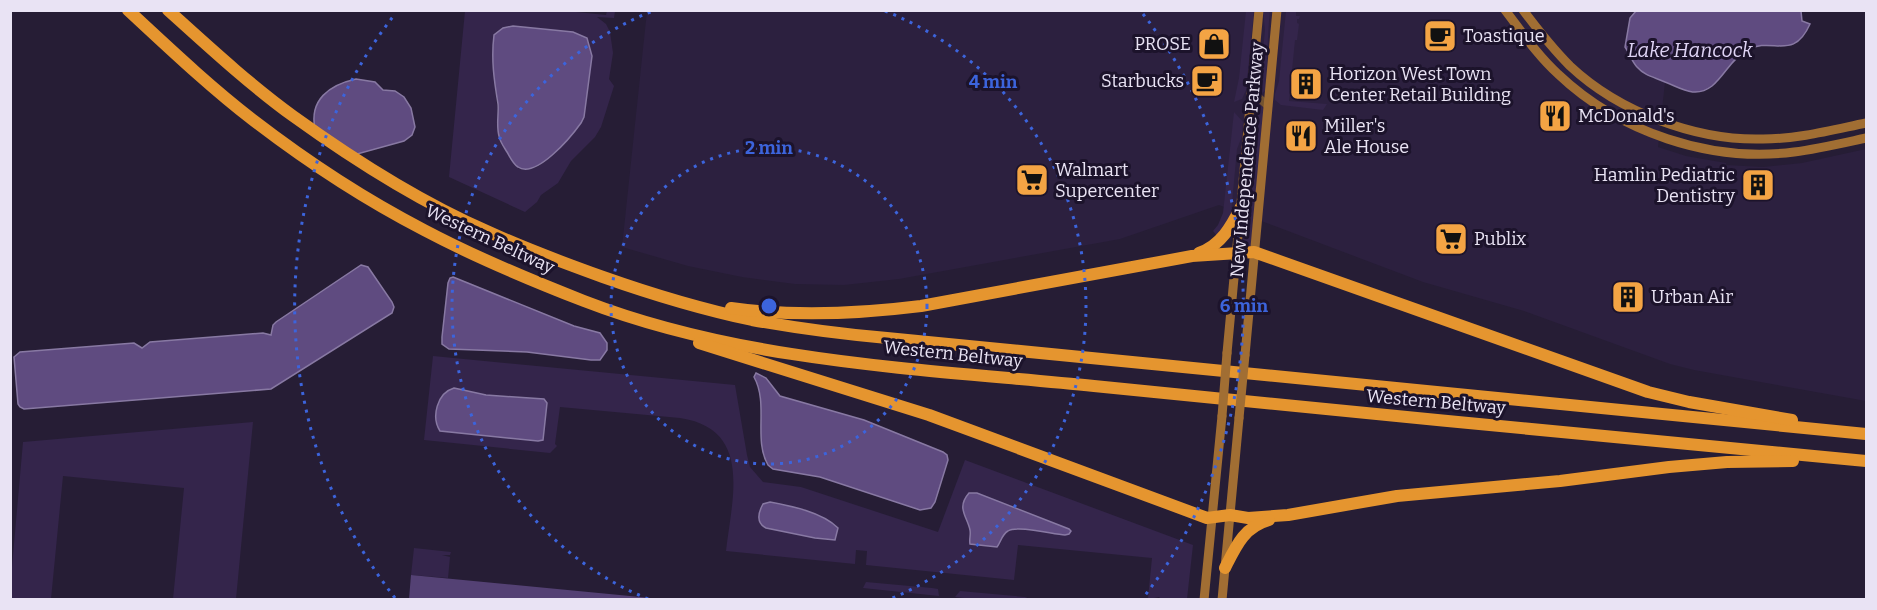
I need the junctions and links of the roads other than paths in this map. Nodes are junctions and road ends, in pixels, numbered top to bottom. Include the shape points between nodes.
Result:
1 (128, 10) edge
2 (168, 10) edge
3 (1259, 10) edge
4 (1277, 10) edge
5 (1505, 10) edge
6 (1523, 10) edge
7 (1253, 78) junction
8 (1268, 106) junction
9 (1866, 123) edge
10 (1866, 138) edge
11 (1241, 207) junction
12 (1254, 252) junction
13 (1237, 253) junction
14 (1192, 256) junction
15 (680, 302) junction
16 (640, 320) junction
17 (1848, 432) junction
18 (1866, 434) edge
19 (1866, 462) edge
20 (1230, 515) junction
21 (1288, 515) junction
22 (1212, 517) junction
23 (1225, 568) junction
24 (1204, 600) edge
25 (1222, 600) edge

1 - 16 highway, Western Beltway via 221,95 345,184 421,229 485,259 586,302
2 - 15 highway, Western Beltway via 238,74 371,169 487,232 555,260
3 - 7 main road, New Independence Parkway
4 - 8 main road, New Independence Parkway
5 - 10 main road via 1537,52 1586,98 1648,132 1675,142 1721,152 1761,154
6 - 9 main road via 1550,46 1593,84 1635,109 1679,128 1763,140
7 - 8 street via 1258,97
7 - 11 main road, New Independence Parkway
8 - 12 main road, New Independence Parkway
11 - 13 main road, New Independence Parkway
11 - 14 highway via 1223,237
12 - 13 highway
12 - 17 highway via 1648,392
12 - 20 main road, New Independence Parkway, bridge
13 - 14 highway
13 - 22 main road, New Independence Parkway, bridge
14 - 15 highway via 878,312 792,314
15 - 17 highway, Western Beltway via 752,320 865,336
16 - 19 highway, Western Beltway via 773,351 873,364
16 - 22 highway via 681,337 929,415 1202,517
17 - 18 highway, Western Beltway
19 - 21 highway via 1738,462 1669,467 1397,496
20 - 21 highway
20 - 22 highway
20 - 23 main road, New Independence Parkway
21 - 23 highway via 1247,532
22 - 24 main road, New Independence Parkway
23 - 25 main road, New Independence Parkway

